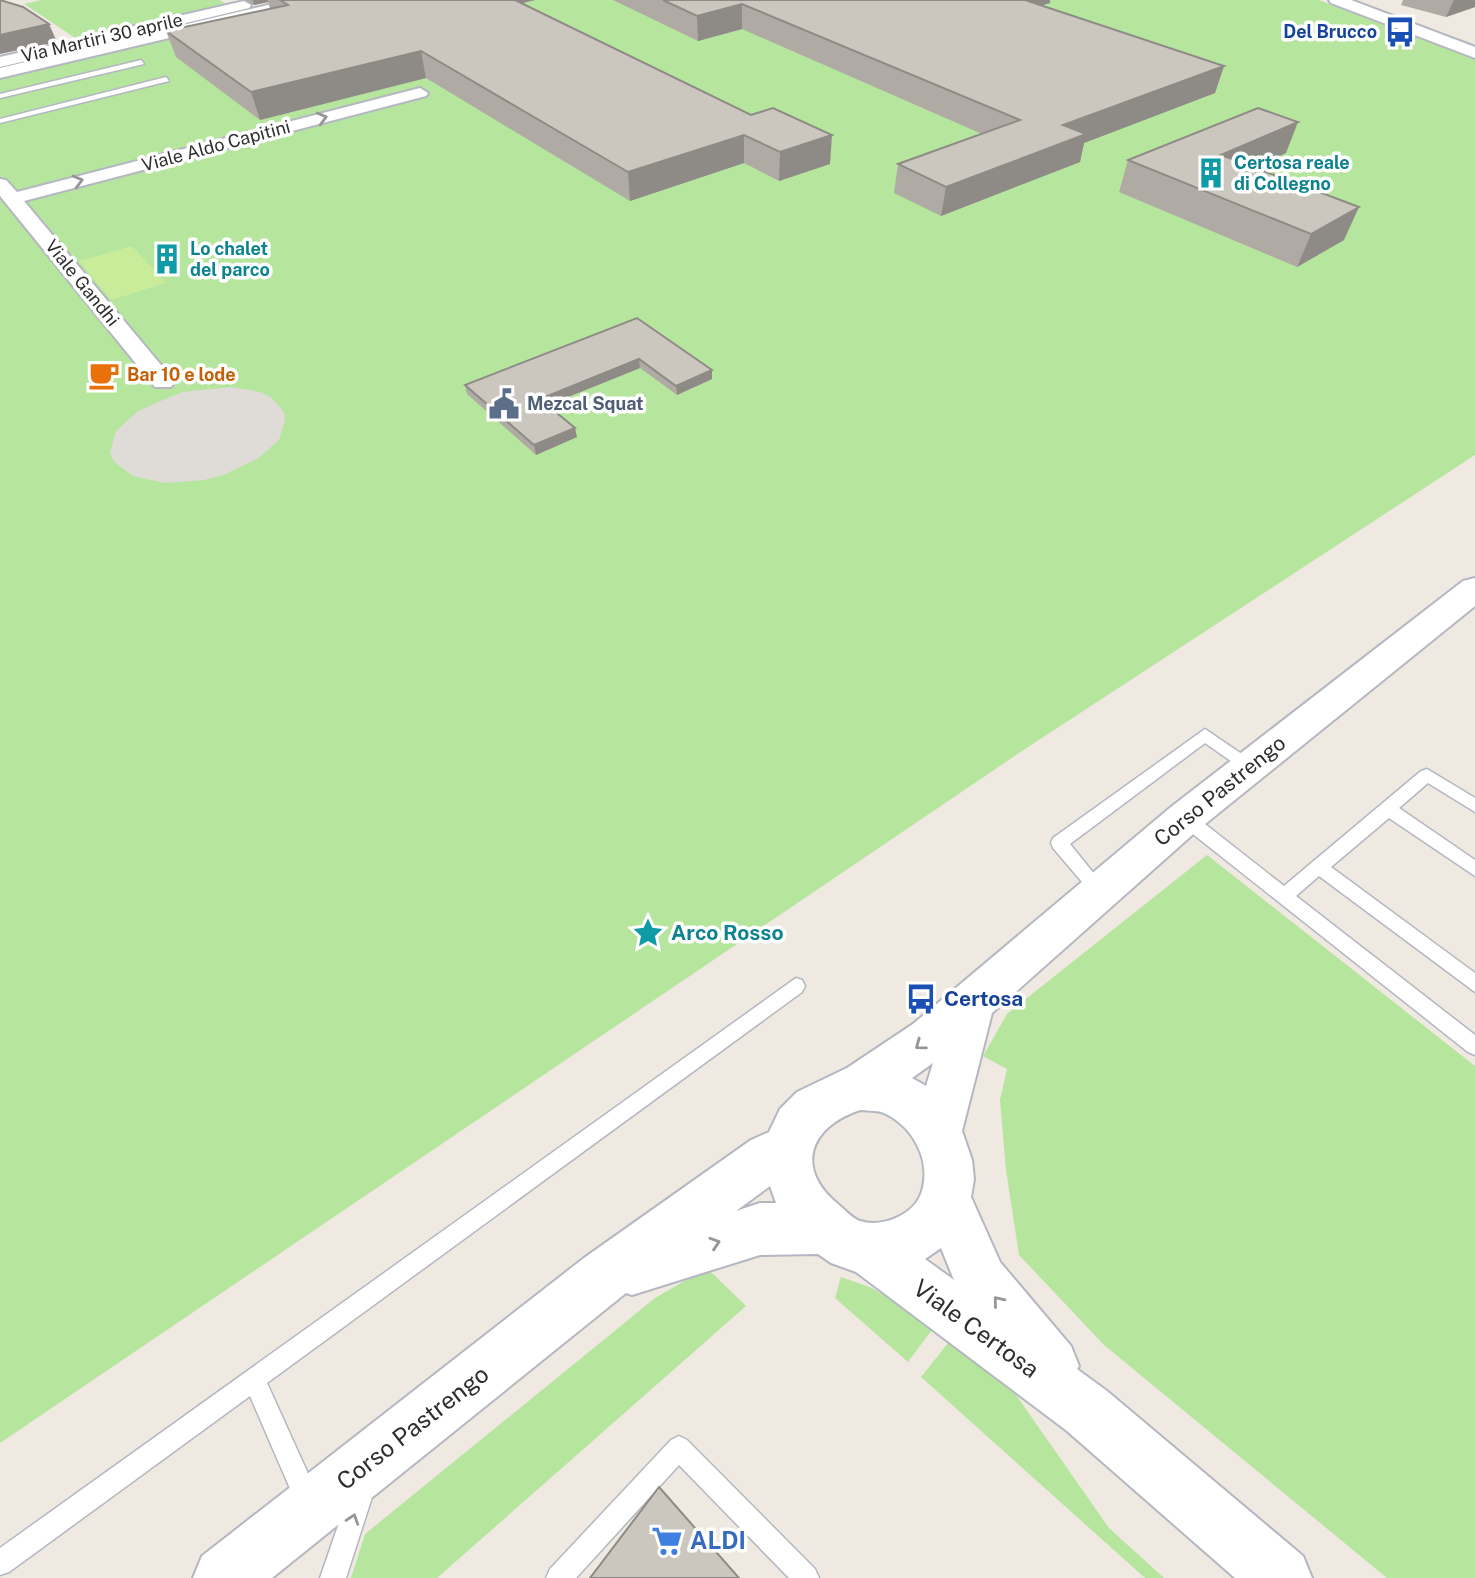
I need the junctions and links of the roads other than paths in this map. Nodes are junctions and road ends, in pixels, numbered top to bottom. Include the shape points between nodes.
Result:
1 (309, 0) edge
2 (1337, 0) edge
3 (245, 6) edge
4 (56, 32) dead end
5 (85, 52) junction
6 (1475, 53) edge
7 (0, 62) edge
8 (141, 62) dead end
9 (0, 73) edge
10 (166, 79) dead end
11 (420, 93) dead end
12 (0, 96) edge
13 (0, 121) edge
14 (6, 191) edge
15 (163, 382) dead end
16 (1475, 589) edge
17 (1250, 766) junction
18 (1475, 806) edge
19 (1388, 809) junction
20 (1185, 818) junction
21 (1319, 867) junction
22 (1475, 869) edge
23 (1100, 891) junction
24 (1284, 896) junction
25 (1475, 984) edge
26 (796, 986) dead end
27 (972, 1002) junction
28 (1475, 1046) edge
29 (860, 1087) junction
30 (938, 1130) junction
31 (788, 1152) junction
32 (947, 1201) junction
33 (846, 1238) junction
34 (603, 1278) junction
35 (254, 1379) junction
36 (1087, 1411) junction
37 (373, 1460) junction
38 (311, 1509) junction
39 (0, 1563) edge
40 (1268, 1570) edge
41 (224, 1578) edge
42 (333, 1578) edge
43 (559, 1578) edge
44 (806, 1578) edge

1 - 3 street, Via Martiri 30 aprile
2 - 6 street
3 - 5 street, Via Martiri 30 aprile
4 - 5 street
5 - 7 street, Via Martiri 30 aprile
5 - 9 street, Via Martiri 30 aprile
8 - 12 lane
10 - 13 lane
14 -> 11 street, Viale Aldo Capitini
14 - 15 street, Viale Gandhi
16 - 17 street, Corso Pastrengo
17 - 20 street, Corso Pastrengo
17 - 23 lane via 1205,735 1059,844
18 - 19 lane via 1427,775
19 - 21 lane
19 - 22 lane
20 - 23 street, Corso Pastrengo
20 - 24 lane
21 - 24 lane
21 - 25 lane
23 - 27 street, Corso Pastrengo
24 - 28 lane
26 - 35 lane
27 -> 29 street, Corso Pastrengo
27 - 30 street
29 - 30 street via 887,1091 908,1101
29 - 31 street via 814,1108 798,1124
30 - 32 street via 947,1157
31 - 33 street via 797,1197 810,1215
31 - 34 street, Corso Pastrengo via 768,1157
32 - 33 street via 928,1228 908,1241 880,1248
36 -> 32 street, Viale Certosa via 981,1281
34 -> 33 street, Corso Pastrengo via 760,1228
33 - 36 street, Viale Certosa
34 - 37 street, Corso Pastrengo
35 - 38 lane
35 - 39 lane
36 - 40 street, Viale Certosa
37 - 38 street, Corso Pastrengo
42 -> 37 lane
38 - 41 street, Corso Pastrengo
43 - 44 lane via 679,1448

